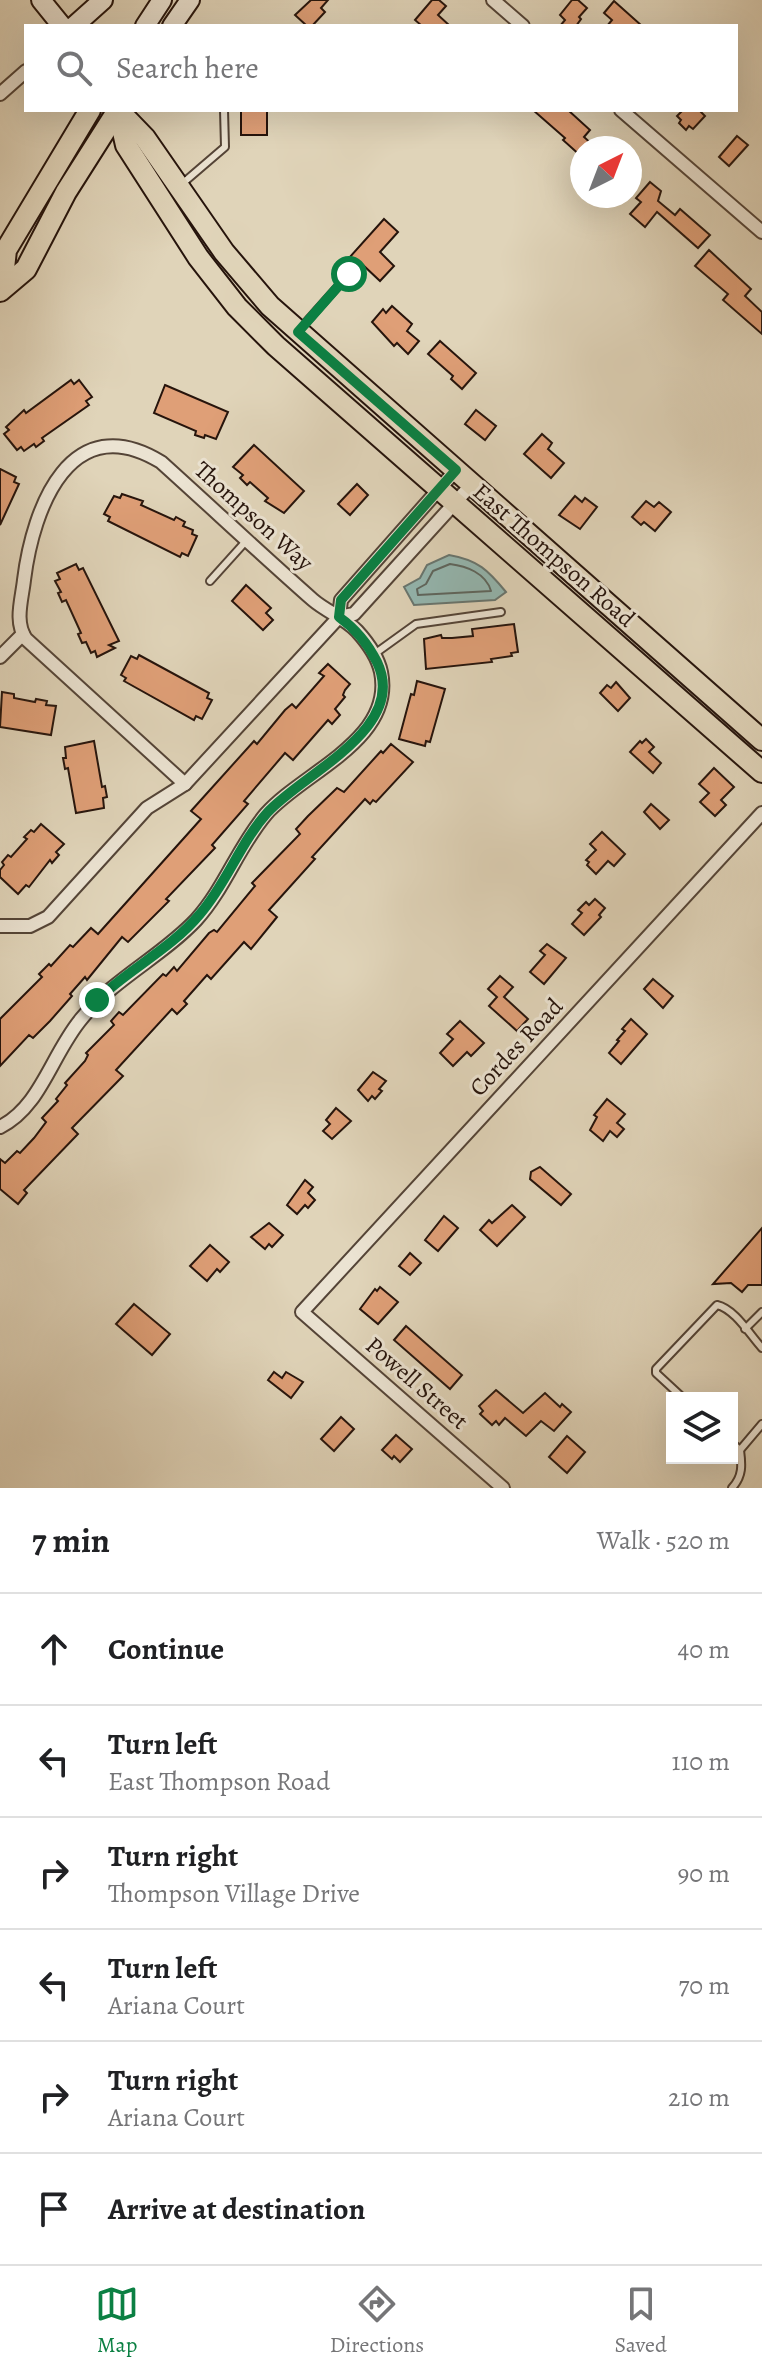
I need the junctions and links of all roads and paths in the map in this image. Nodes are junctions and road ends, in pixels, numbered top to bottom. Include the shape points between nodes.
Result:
1 (42, 0) edge
2 (103, 0) edge
3 (162, 0) edge
4 (190, 0) edge
5 (493, 0) edge
6 (60, 24) edge
7 (76, 24) edge
8 (146, 24) edge
9 (176, 24) edge
10 (521, 24) edge
11 (24, 73) edge
12 (0, 94) edge
13 (89, 112) edge
14 (117, 112) edge
15 (118, 112) edge
16 (120, 112) edge
17 (224, 112) edge
18 (623, 112) edge
19 (178, 187) junction
20 (762, 232) edge
21 (349, 274) dead end
22 (1, 289) edge
23 (298, 332) junction
24 (456, 470) junction
25 (472, 484) junction
26 (447, 496) junction
27 (247, 540) junction
28 (210, 581) dead end
29 (501, 612) dead end
30 (339, 617) junction
31 (23, 634) junction
32 (373, 655) junction
33 (0, 657) edge
34 (762, 740) edge
35 (762, 772) edge
36 (185, 784) junction
37 (762, 813) edge
38 (0, 926) edge
39 (0, 1127) edge
40 (302, 1312) joint
41 (762, 1312) edge
42 (745, 1329) junction
43 (762, 1348) edge
44 (677, 1392) edge
45 (762, 1424) edge
46 (740, 1450) joint
47 (503, 1488) edge
48 (732, 1488) edge

1 - 6 main road
2 - 7 main road
3 - 8 main road
4 - 9 main road
5 - 10 street
11 - 12 street
13 - 22 main road via 6,250
14 - 22 main road via 26,269
15 - 26 main road, East Thompson Road via 126,145 237,307
16 - 19 main road, East Thompson Road
17 - 19 lane via 225,147
18 - 20 street
19 - 23 main road, East Thompson Road via 251,286
21 - 23 lane
23 - 24 main road, East Thompson Road
24 - 25 main road, East Thompson Road
24 - 26 street
25 - 26 street
25 - 34 main road, East Thompson Road
26 - 30 street via 354,614
26 - 30 street via 341,600
26 - 35 main road, East Thompson Road
27 - 28 lane
27 - 30 street, Thompson Way
27 - 31 street, Thompson Way via 161,462 139,450 97,447 75,458 59,475 29,549 19,620
29 - 32 lane via 416,624
30 - 32 street, Thompson Way via 357,630
30 - 36 street
31 - 33 street
31 - 36 street
32 - 39 street via 382,693 369,726 266,814 200,915 97,1000 63,1043 31,1102
36 - 38 street via 147,808 48,917 30,926
37 - 40 street, Cordes Road
40 - 47 street, Powell Street
41 - 42 lane
42 - 43 lane
42 - 44 lane via 717,1305 656,1373
45 - 46 lane
46 - 48 lane via 742,1469

